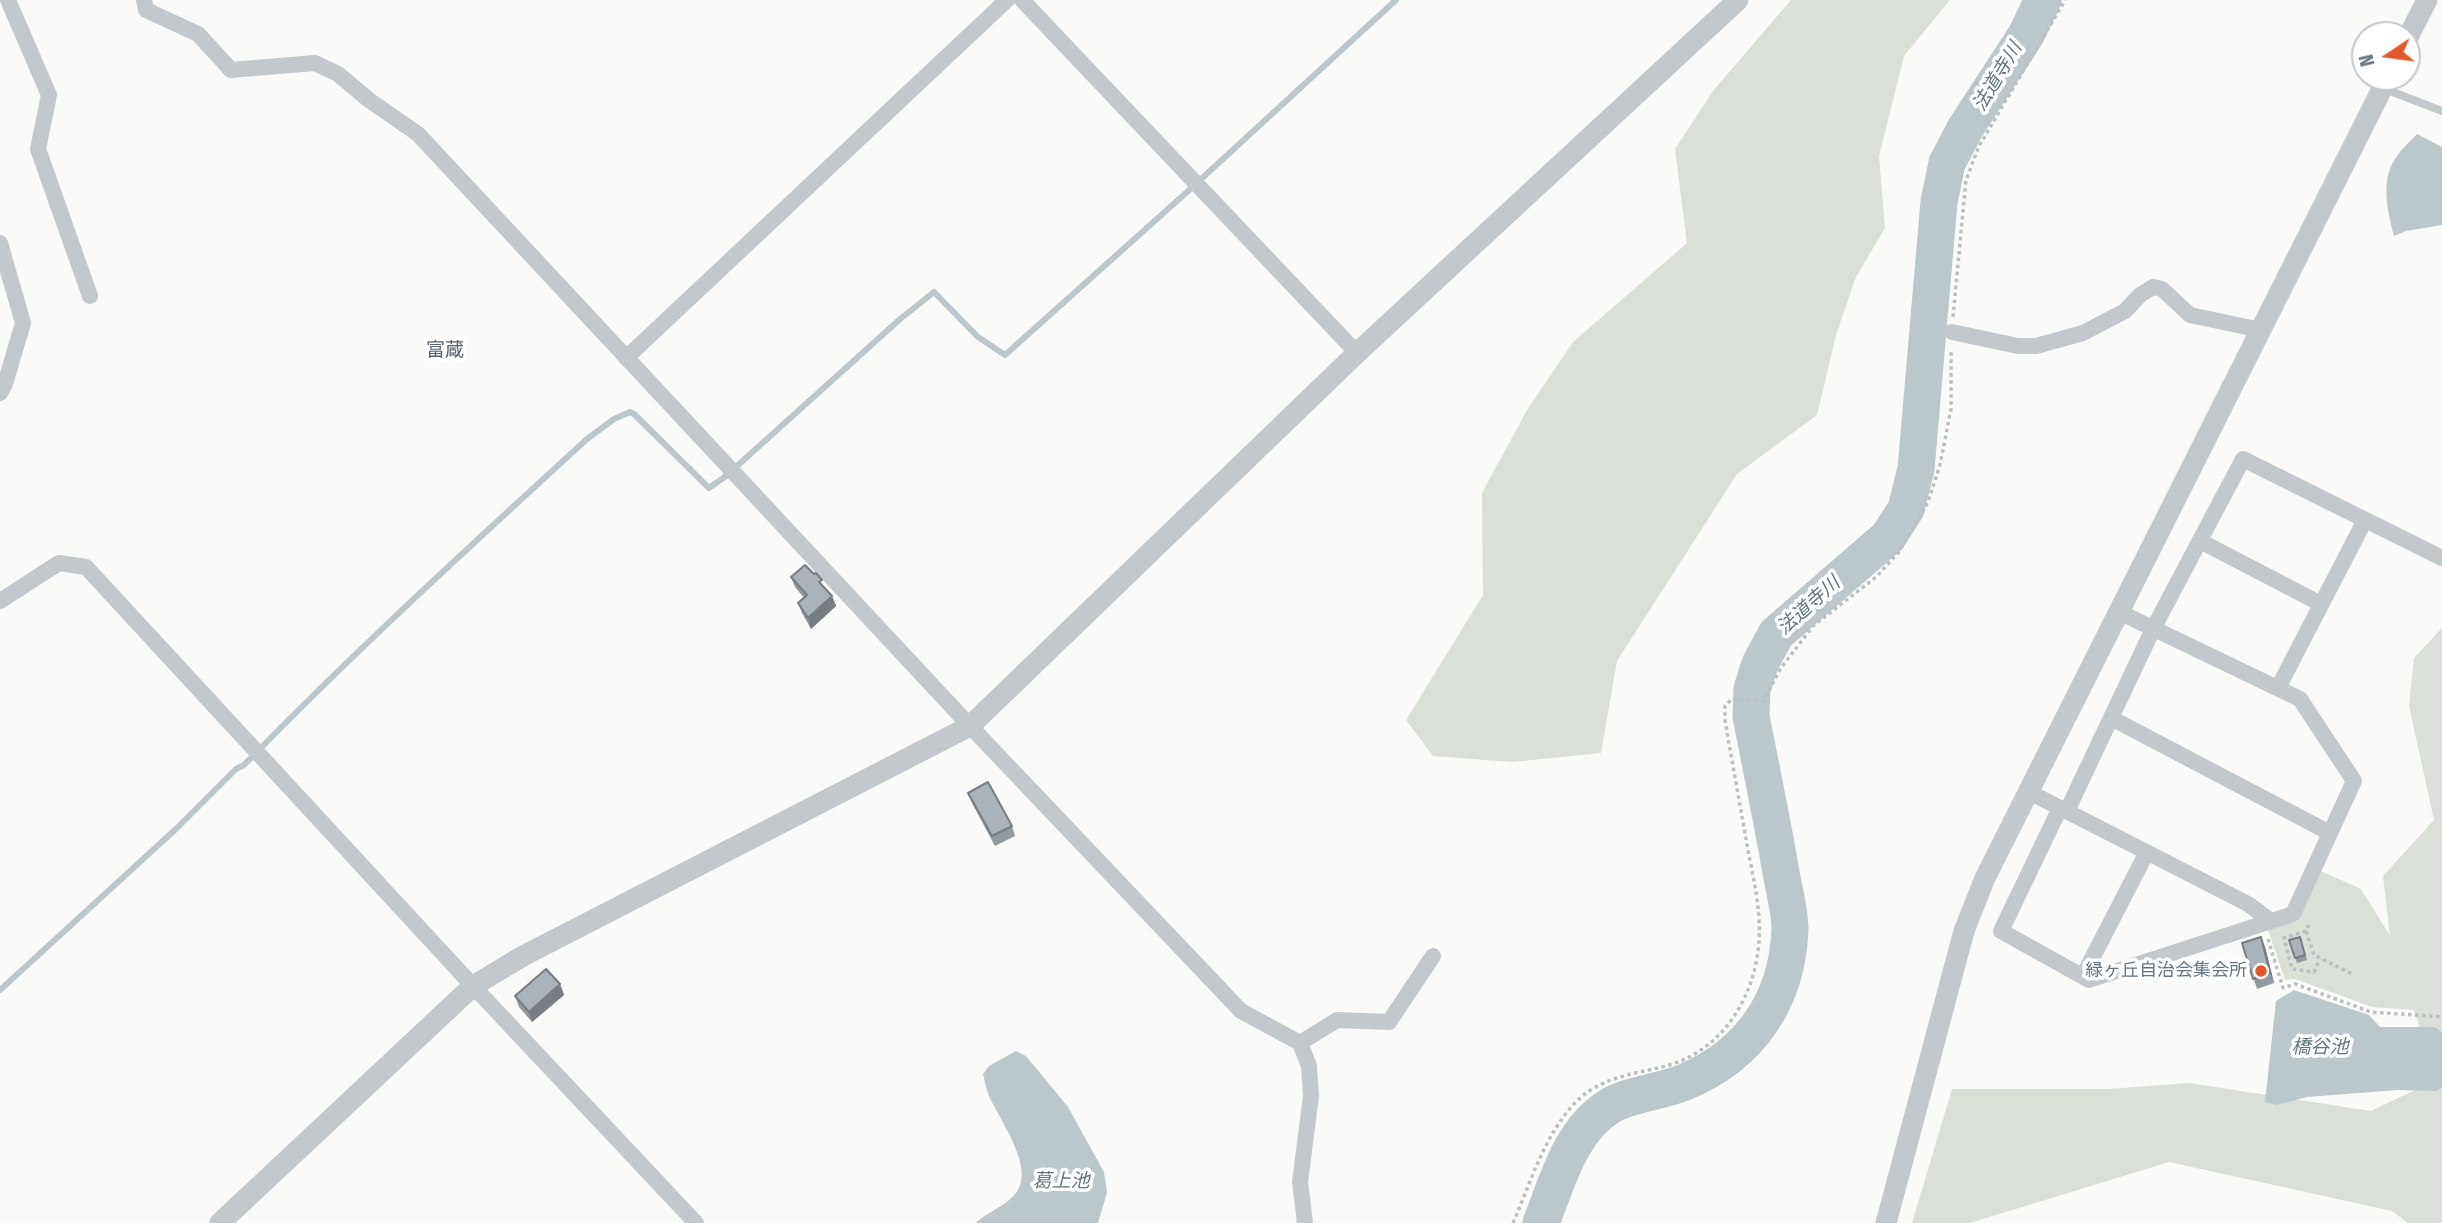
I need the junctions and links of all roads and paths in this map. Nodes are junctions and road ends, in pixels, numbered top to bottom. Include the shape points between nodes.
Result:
1 (8, 0) edge
2 (144, 0) edge
3 (1007, 0) edge
4 (1021, 0) edge
5 (1738, 0) edge
6 (2065, 0) edge
7 (2427, 0) edge
8 (2416, 21) edge
9 (2380, 91) edge
10 (2403, 91) edge
11 (2442, 111) edge
12 (0, 243) edge
13 (90, 296) dead end
14 (2261, 330) junction
15 (1952, 332) junction
16 (1357, 353) junction
17 (626, 358) junction
18 (4, 370) edge
19 (0, 393) edge
20 (2365, 520) junction
21 (2200, 541) junction
22 (2442, 558) edge
23 (0, 601) edge
24 (2321, 604) junction
25 (2119, 612) junction
26 (2153, 629) junction
27 (2278, 688) junction
28 (2111, 718) junction
29 (970, 726) junction
30 (2029, 792) junction
31 (2063, 810) junction
32 (2330, 833) junction
33 (2147, 852) junction
34 (2311, 921) dead end
35 (2267, 922) junction
36 (2306, 931) junction
37 (1433, 956) dead end
38 (2320, 958) junction
39 (2352, 974) dead end
40 (2083, 976) junction
41 (473, 986) junction
42 (2442, 1017) edge
43 (1300, 1043) junction
44 (219, 1223) edge
45 (696, 1223) edge
46 (1305, 1223) edge
47 (1513, 1223) edge
48 (1886, 1223) edge

1 - 13 street via 49,95 38,149
2 - 17 street via 146,10 198,34 231,70 315,63 338,74 418,134
3 - 17 street
4 - 16 street
5 - 16 street
6 - 15 path via 1979,146 1966,180
7 - 8 street
9 - 14 street
10 - 11 lane
12 - 18 street via 23,323
14 - 15 street via 2190,316 2162,289 2153,288 2125,311 2082,333 2036,346
14 - 25 street
15 - 47 path via 1951,409 1940,466 1928,502 1898,553 1876,577 1813,626 1763,701 1732,699 1725,706 1759,910 1756,964 1749,990 1720,1034 1698,1053 1671,1065 1604,1082 1577,1100 1551,1133
16 - 29 street
17 - 29 street
18 - 19 street
20 - 21 street via 2243,459
20 - 22 street
20 - 24 street
21 - 24 street
21 - 26 street
23 - 41 street via 59,563 86,567
24 - 27 street
25 - 26 street
25 - 30 street
26 - 27 street
26 - 28 street
27 - 32 street via 2300,699 2354,781
28 - 31 street
28 - 32 street
29 - 41 street
29 - 43 street via 1241,1011
30 - 31 street
30 - 48 street via 1964,931
31 - 33 street
31 - 40 street via 2001,931
32 - 35 street via 2293,914
33 - 35 street via 2248,904
33 - 40 street
34 - 36 path
35 - 40 street via 2089,980
35 - 42 path via 2284,988 2295,984 2371,1012
36 - 38 path via 2314,955
36 - 38 path via 2284,938 2292,969 2314,972
37 - 43 street via 1389,1022 1337,1020
38 - 39 path
41 - 44 street
41 - 45 street
43 - 46 street via 1309,1066 1311,1096 1300,1182

